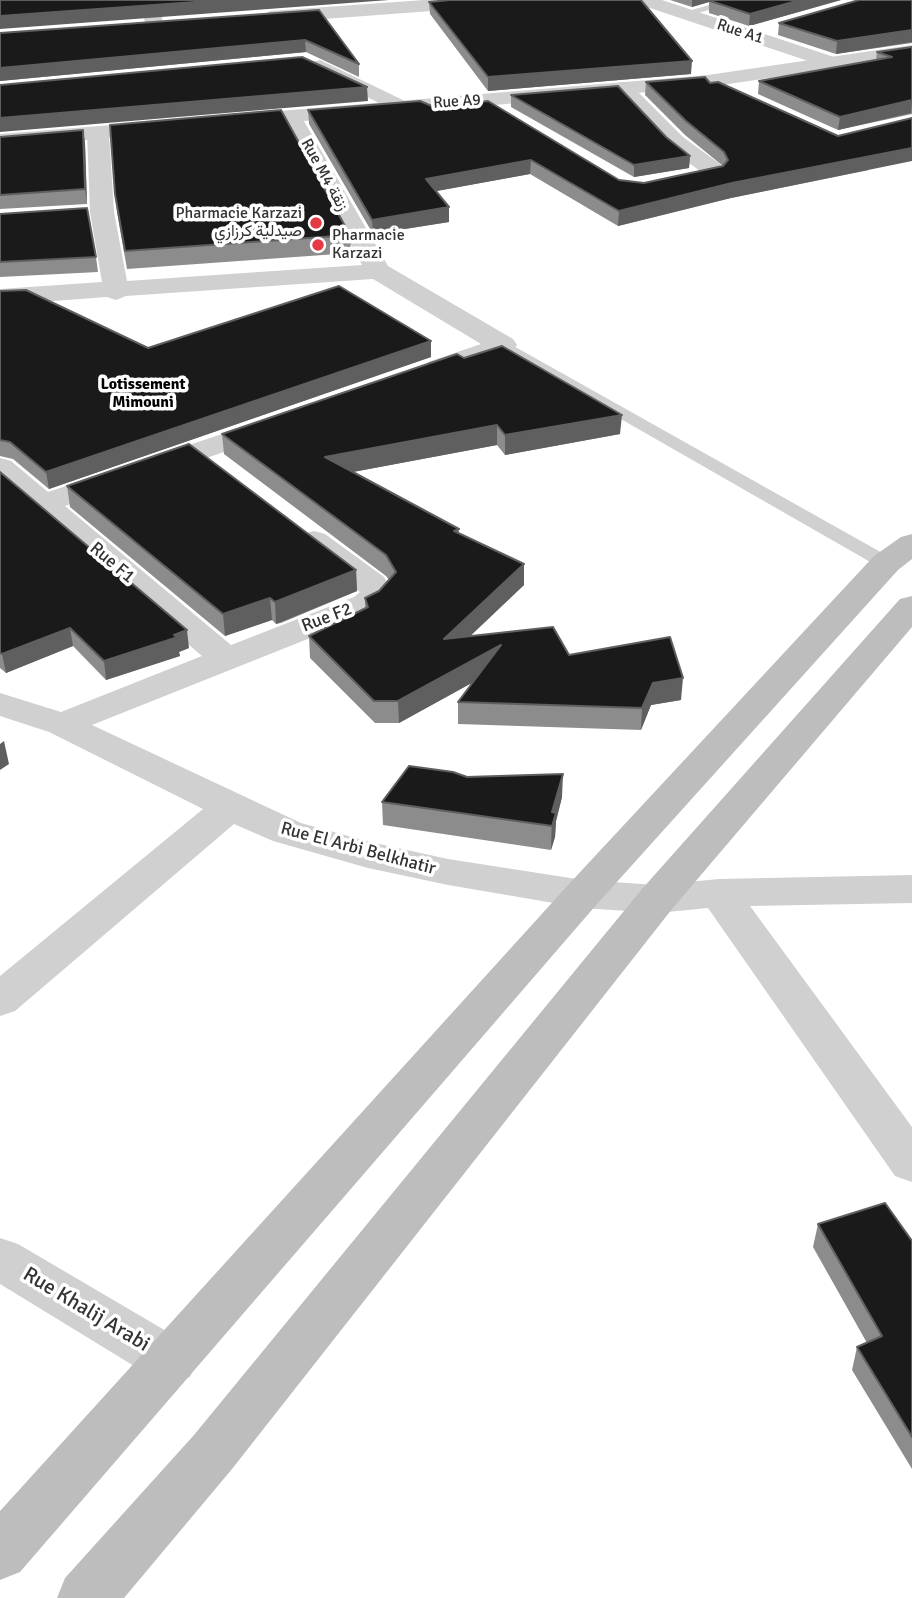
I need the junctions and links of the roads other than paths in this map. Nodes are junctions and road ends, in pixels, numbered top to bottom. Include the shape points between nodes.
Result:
1 (151, 0) edge
2 (499, 0) edge
3 (644, 0) edge
4 (739, 0) edge
5 (684, 14) junction
6 (248, 18) edge
7 (786, 24) edge
8 (154, 25) edge
9 (747, 35) junction
10 (912, 51) edge
11 (306, 61) edge
12 (836, 64) junction
13 (708, 80) junction
14 (623, 88) junction
15 (743, 97) edge
16 (482, 101) junction
17 (400, 106) junction
18 (290, 116) junction
19 (516, 121) edge
20 (208, 123) edge
21 (181, 126) edge
22 (98, 133) junction
23 (0, 141) edge
24 (643, 188) edge
25 (102, 212) junction
26 (77, 214) edge
27 (378, 271) junction
28 (116, 292) junction
29 (0, 298) edge
30 (503, 345) junction
31 (412, 377) edge
32 (294, 419) edge
33 (198, 453) junction
34 (0, 467) edge
35 (230, 477) edge
36 (43, 503) junction
37 (285, 518) edge
38 (899, 553) edge
39 (912, 606) edge
40 (225, 658) junction
41 (0, 704) edge
42 (62, 723) junction
43 (230, 807) junction
44 (912, 889) edge
45 (719, 893) junction
46 (583, 894) junction
47 (657, 899) junction
48 (3, 993) edge
49 (912, 1164) edge
50 (0, 1259) edge
51 (171, 1361) junction
52 (0, 1553) edge
53 (86, 1598) edge

1 - 8 street
2 - 6 street
3 - 5 street, Rue A1
4 - 5 lane
5 - 9 street, Rue A1
7 - 9 street
9 - 12 street, Rue A1
10 - 12 street, Rue A9
11 - 17 street
12 - 13 street, Rue A9
13 - 14 street, Rue A9
13 - 15 street
14 - 16 street, Rue A9
14 - 24 street via 675,142 713,173
16 - 17 street, Rue A9
16 - 19 street
17 - 18 street, Rue A9
18 - 20 street, Rue A9
18 - 27 street, Rue M4 زنقة
21 - 22 street
22 - 23 street
22 - 25 street
25 - 26 street
25 - 28 street
27 - 28 street
27 - 30 street
28 - 29 street
30 - 31 street
30 - 38 lane
32 - 33 street
33 - 35 street
33 - 36 street
34 - 36 street, Rue F1
36 - 40 street, Rue F1
37 - 40 street, Rue F2 via 372,584 377,593 366,604
38 - 46 main road
39 - 47 main road
40 - 42 street, Rue F2
41 - 42 street, Rue El Arbi Belkhatir
42 - 43 street, Rue El Arbi Belkhatir
43 - 46 street, Rue El Arbi Belkhatir via 287,832 368,855
43 - 48 street
44 - 45 street, Rue El Arbi Belkhatir
45 - 47 street, Rue El Arbi Belkhatir
45 - 49 street
46 - 47 street, Rue El Arbi Belkhatir
46 - 51 main road
47 - 53 main road via 213,1452
50 - 51 street, Rue Khalij Arabi
51 - 52 main road

